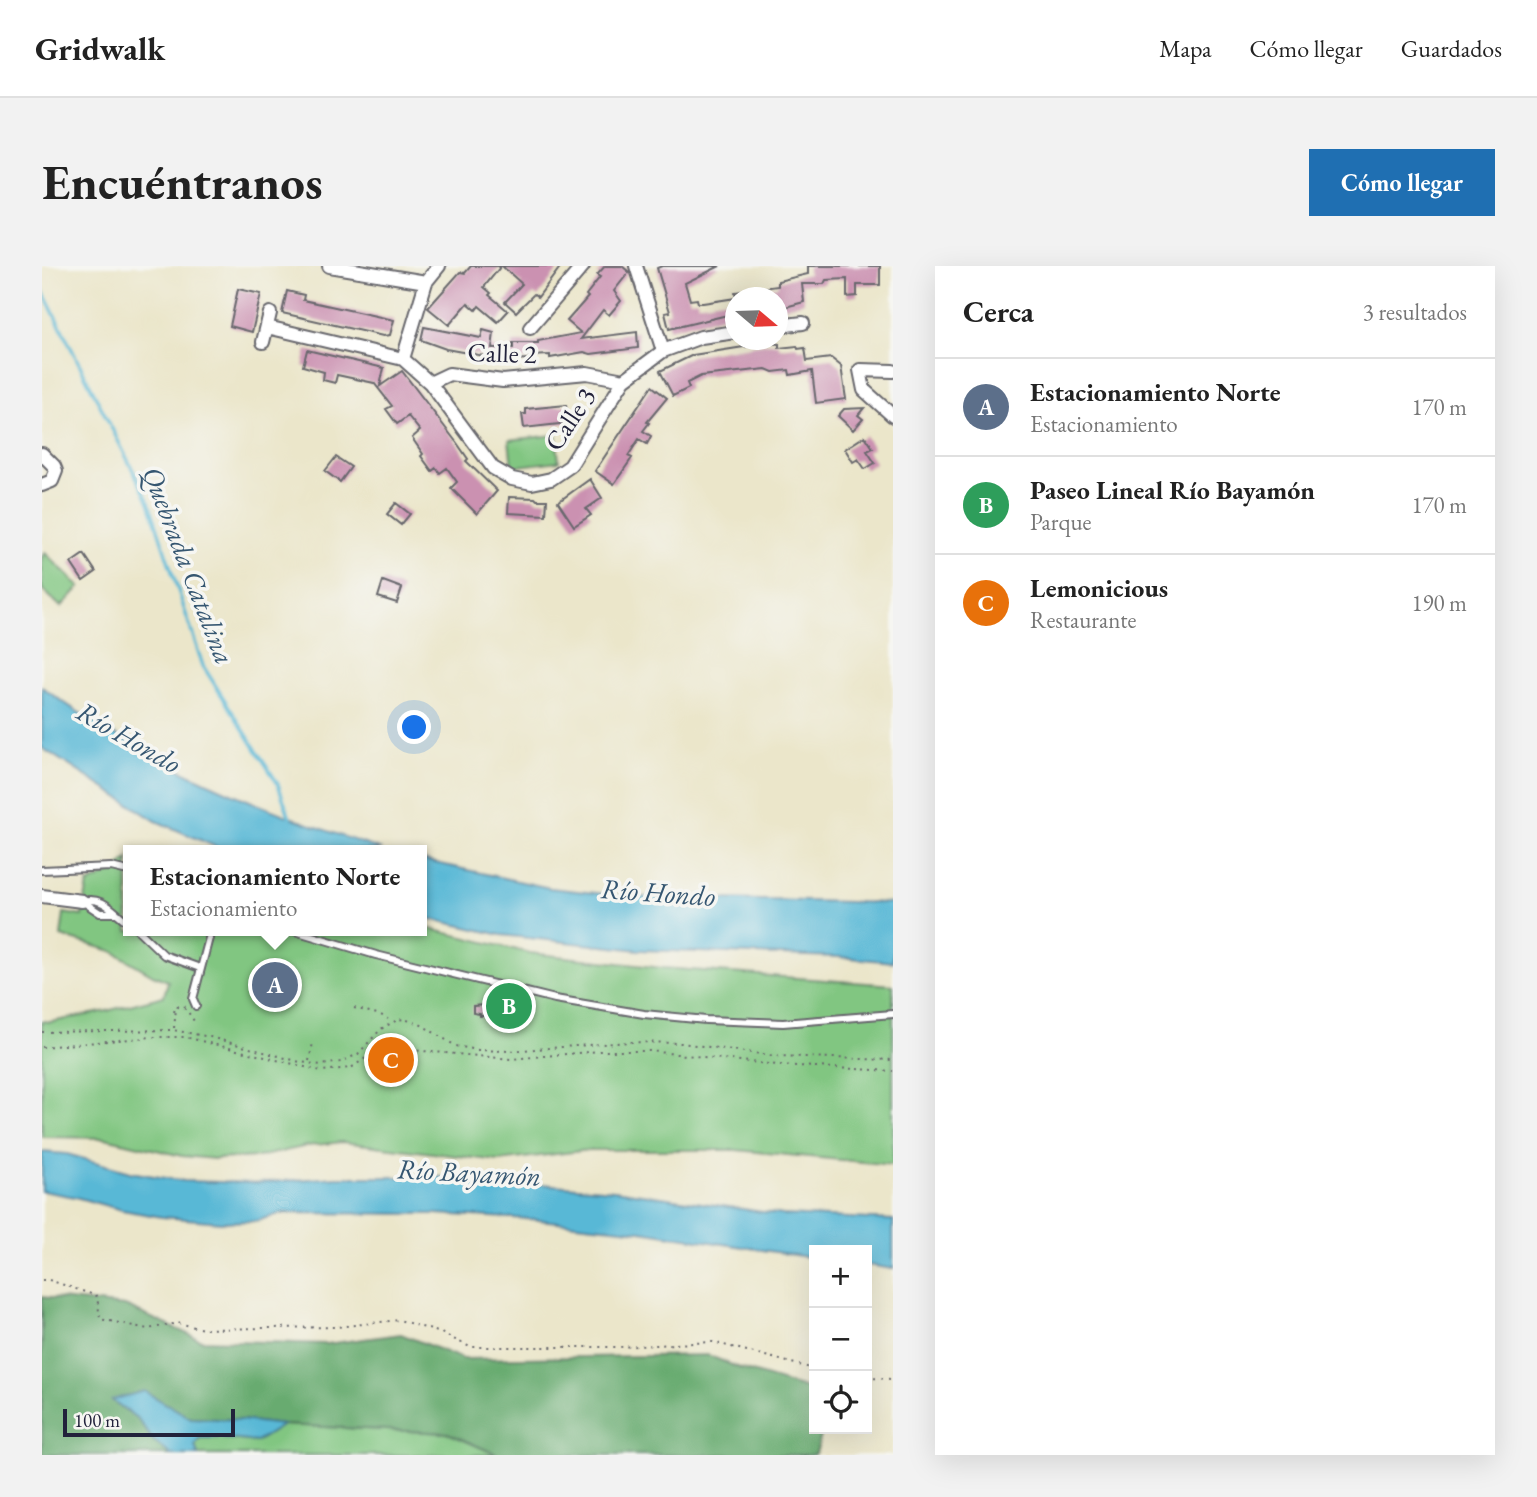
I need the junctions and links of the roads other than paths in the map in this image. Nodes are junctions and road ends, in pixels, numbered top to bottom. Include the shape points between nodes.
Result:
1 (329, 266) edge
2 (439, 266) edge
3 (583, 266) edge
4 (636, 266) edge
5 (426, 282) junction
6 (270, 313) dead end
7 (803, 323) dead end
8 (788, 325) edge
9 (267, 327) junction
10 (530, 328) dead end
11 (725, 334) edge
12 (263, 342) dead end
13 (663, 351) junction
14 (403, 359) junction
15 (893, 371) edge
16 (624, 380) junction
17 (430, 383) junction
18 (893, 416) edge
19 (42, 454) edge
20 (42, 485) edge
21 (42, 870) edge
22 (123, 870) edge
23 (42, 896) edge
24 (82, 901) junction
25 (115, 914) junction
26 (123, 919) edge
27 (144, 936) edge
28 (312, 936) edge
29 (209, 938) dead end
30 (200, 968) junction
31 (192, 1007) road end
32 (893, 1014) edge

1 - 5 street
2 - 5 street
3 - 10 street
4 - 13 street
5 - 14 street
6 - 9 street
7 - 8 street
9 - 12 street
9 - 14 street
11 - 13 street, Calle 3
13 - 16 street, Calle 3
14 - 17 street
15 - 18 street via 860,370 864,390
16 - 17 street, Calle 2 via 587,373 503,381 449,374
16 - 17 street, Calle 3 via 569,466 551,479 532,483 493,468
19 - 20 street via 56,471 52,481
21 - 22 lane
23 - 24 street
24 - 25 lane via 100,913
24 - 25 lane via 102,901
25 - 26 lane
27 - 30 lane via 164,955
28 - 32 lane via 542,996 644,1014 783,1023
29 - 30 lane
30 - 31 lane

